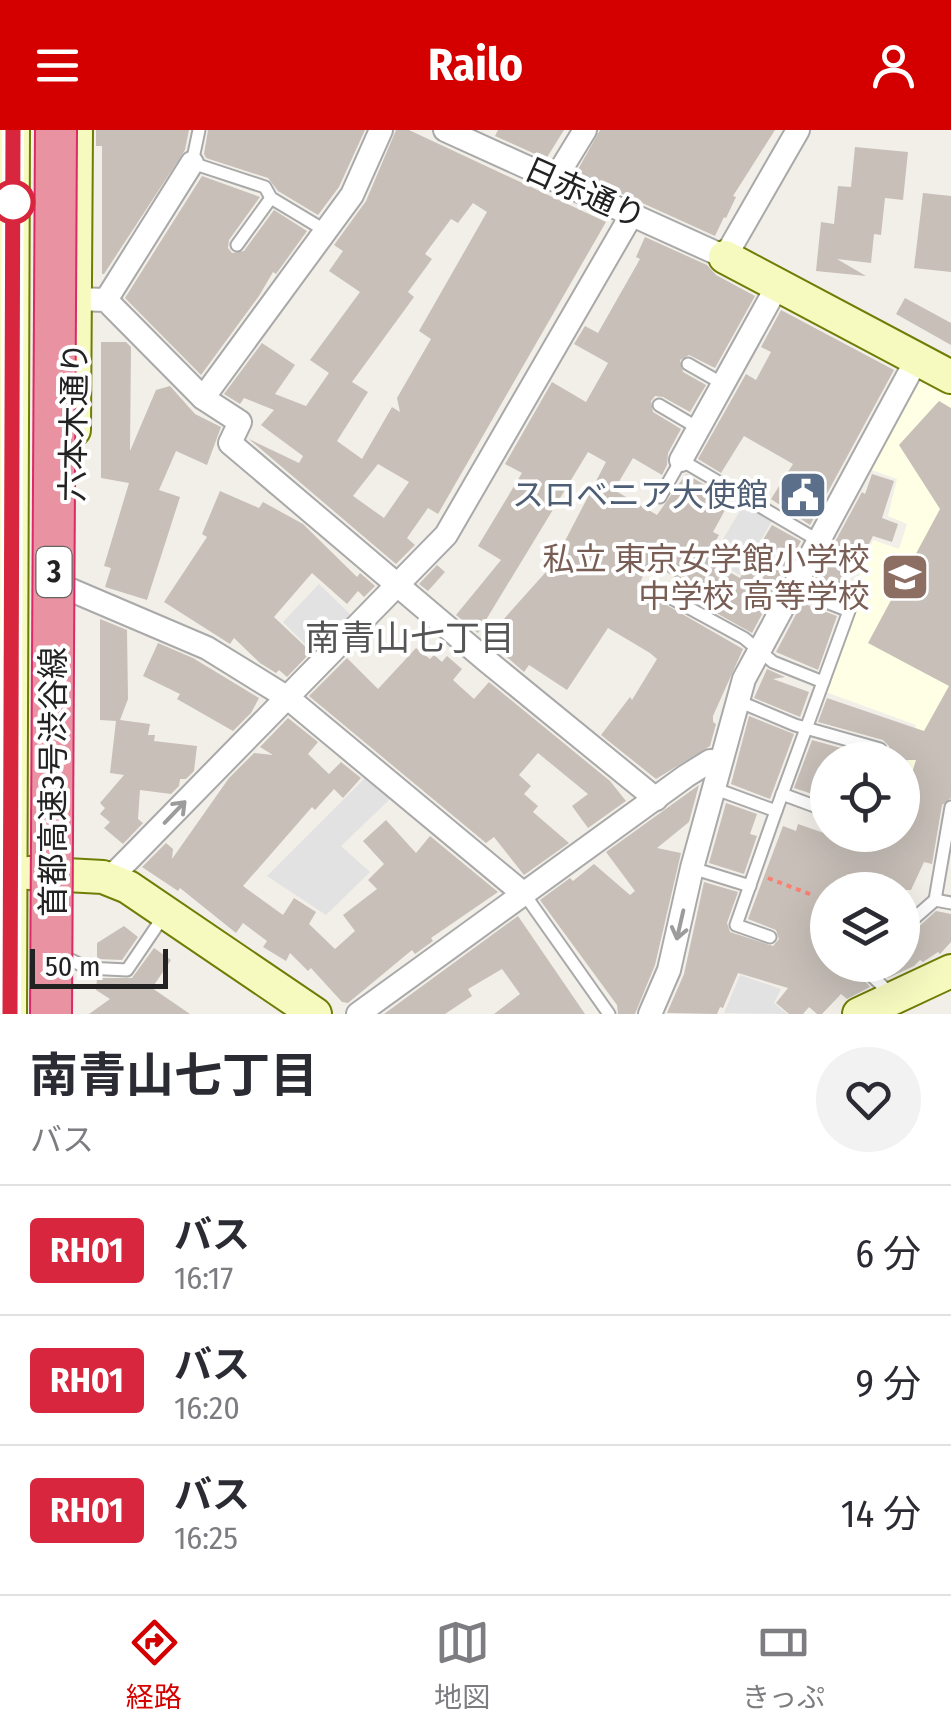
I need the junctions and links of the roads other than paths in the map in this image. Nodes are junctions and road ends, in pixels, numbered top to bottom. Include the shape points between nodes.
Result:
1 (13, 130) edge
2 (32, 130) edge
3 (44, 130) edge
4 (56, 130) edge
5 (76, 130) edge
6 (199, 130) edge
7 (382, 130) edge
8 (445, 130) edge
9 (585, 130) edge
10 (798, 130) edge
11 (192, 162) junction
12 (555, 179) junction
13 (272, 198) junction
14 (632, 214) junction
15 (0, 217) edge
16 (326, 231) junction
17 (237, 245) dead end
18 (725, 257) junction
19 (13, 258) junction
20 (779, 283) junction
21 (91, 300) junction
22 (918, 359) junction
23 (688, 364) dead end
24 (951, 377) edge
25 (723, 384) junction
26 (203, 398) junction
27 (659, 405) dead end
28 (698, 428) junction
29 (681, 460) junction
30 (660, 497) dead end
31 (820, 540) junction
32 (6, 556) edge
33 (398, 584) junction
34 (793, 589) junction
35 (71, 590) junction
36 (658, 591) dead end
37 (760, 652) junction
38 (824, 682) junction
39 (288, 698) junction
40 (738, 701) junction
41 (807, 727) junction
42 (857, 742) edge
43 (720, 762) junction
44 (6, 778) edge
45 (713, 788) junction
46 (782, 794) junction
47 (656, 799) junction
48 (810, 804) edge
49 (951, 807) edge
50 (776, 810) junction
51 (692, 868) junction
52 (45, 874) edge
53 (752, 879) junction
54 (525, 894) junction
55 (935, 900) junction
56 (951, 902) edge
57 (167, 912) junction
58 (920, 913) edge
59 (770, 937) dead end
60 (71, 960) junction
61 (951, 971) edge
62 (879, 982) edge
63 (895, 998) junction
64 (17, 1008) edge
65 (51, 1014) edge
66 (71, 1014) edge
67 (315, 1014) edge
68 (358, 1014) edge
69 (609, 1014) edge
70 (650, 1014) edge
71 (859, 1014) edge

1 - 19 main road, 六本木通り
2 - 64 highway, 首都高速3号渋谷線 / 3
3 - 52 main road
4 - 65 highway, 首都高速3号渋谷線 / 3, bridge
5 - 21 main road, 六本木通り
6 - 11 lane
7 - 16 street
8 - 12 street, 日赤通り
9 - 12 street
10 - 18 street
11 - 13 lane via 265,187
11 - 21 street
12 - 14 street, 日赤通り
13 - 16 lane
13 - 17 lane
14 - 18 street, 日赤通り
14 - 33 street via 446,535
15 - 19 main road via 9,226
16 - 26 street
18 - 20 main road
19 - 32 main road, 六本木通り
20 - 22 main road
20 - 25 street
21 - 26 street
21 - 35 main road, 六本木通り
22 - 24 main road
22 - 31 street
23 - 25 lane
25 - 28 street
26 - 33 street via 240,422 230,443
27 - 28 lane
28 - 29 street
29 - 30 lane
29 - 31 lane
31 - 34 street
32 - 44 main road, 六本木通り
33 - 39 street
33 - 47 street
34 - 37 street
34 - 38 lane via 849,611
35 - 39 street via 207,648
35 - 52 main road, 六本木通り via 72,660
36 - 37 lane
37 - 38 lane
37 - 40 street
38 - 41 lane
52 -> 39 street via 128,860
39 - 54 street
40 - 41 lane
40 - 43 street
41 - 42 lane
41 - 46 lane
43 - 45 street
43 - 47 street via 710,761
44 - 52 main road, 六本木通り
45 - 50 lane
45 - 51 street
46 - 48 lane
46 - 50 lane
47 - 54 street
49 - 55 lane
50 - 53 lane
51 - 53 lane
51 -> 70 street via 670,970
52 - 57 main road via 128,887
52 - 60 main road, 六本木通り
52 - 64 main road, 六本木通り
53 - 59 lane via 736,925
54 - 68 street
54 - 69 lane
55 - 56 lane
55 - 58 lane
57 - 60 lane via 127,970 87,968
57 - 67 main road
60 - 66 main road, 六本木通り
61 - 63 main road
62 - 63 lane
63 - 71 main road

